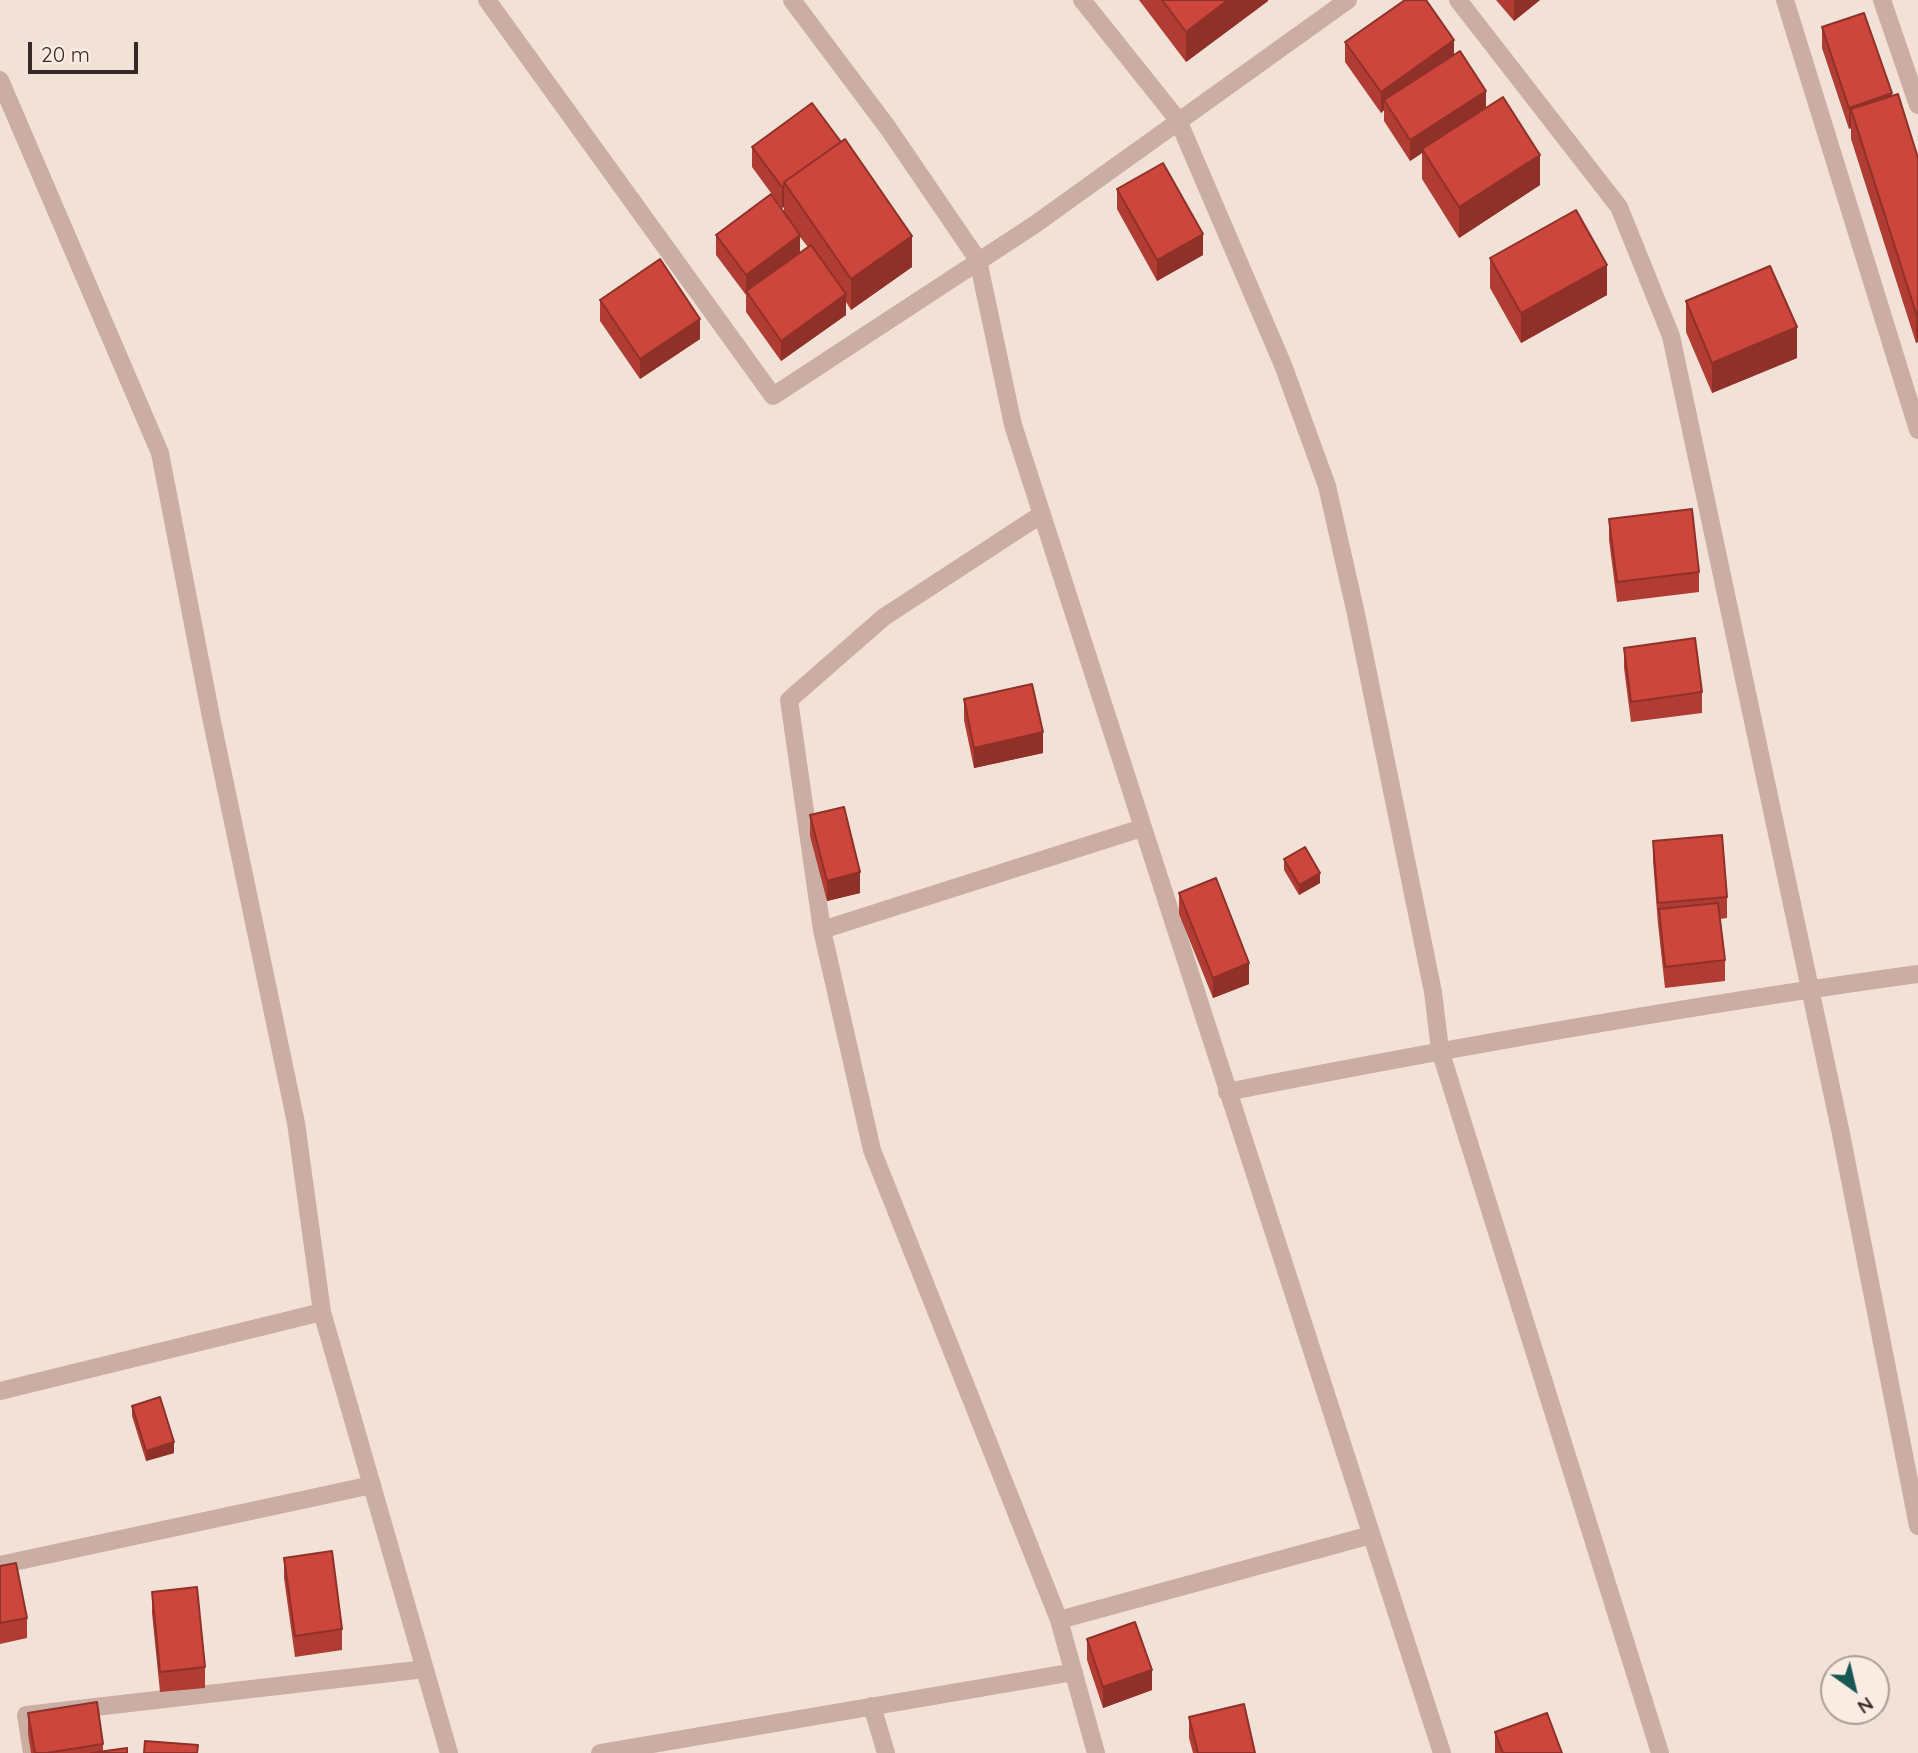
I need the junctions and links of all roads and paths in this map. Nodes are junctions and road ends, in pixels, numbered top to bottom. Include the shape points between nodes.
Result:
1 (487, 0) edge
2 (792, 0) edge
3 (1082, 0) edge
4 (1348, 0) edge
5 (1458, 0) edge
6 (1785, 0) edge
7 (1882, 0) edge
8 (0, 80) edge
9 (1918, 105) edge
10 (1178, 120) junction
11 (978, 260) junction
12 (1918, 430) edge
13 (1042, 514) junction
14 (1142, 828) junction
15 (822, 930) junction
16 (1918, 974) edge
17 (1811, 989) junction
18 (1440, 1050) junction
19 (1227, 1092) junction
20 (321, 1312) junction
21 (0, 1391) edge
22 (372, 1485) junction
23 (1918, 1527) edge
24 (1371, 1535) junction
25 (0, 1565) edge
26 (1059, 1620) junction
27 (425, 1669) junction
28 (1073, 1672) junction
29 (872, 1706) junction
30 (1441, 1751) edge
31 (32, 1753) edge
32 (449, 1753) edge
33 (600, 1753) edge
34 (886, 1753) edge
35 (1096, 1753) edge
36 (1422, 1753) edge
37 (1660, 1753) edge

1 - 11 street via 773,396
2 - 11 street via 888,128
3 - 10 street
4 - 10 street
5 - 17 street via 1619,207 1671,336
6 - 12 street
7 - 9 street
8 - 20 street via 160,453 296,1123
10 - 11 street
10 - 18 street via 1283,365 1327,486 1433,992
11 - 13 street via 1013,425
13 - 14 street
13 - 15 street via 884,617 789,700
14 - 15 street
14 - 19 street
15 - 26 street via 872,1150
16 - 17 street
17 - 18 street
17 - 23 street
18 - 19 street
18 - 37 street
19 - 24 street
20 - 21 street
20 - 22 street
22 - 25 street
22 - 27 street
24 - 26 street
24 - 30 street
26 - 28 street
27 - 31 street via 26,1715
27 - 32 street
28 - 29 street
28 - 35 street
29 - 33 street
29 - 34 street
30 - 36 street

